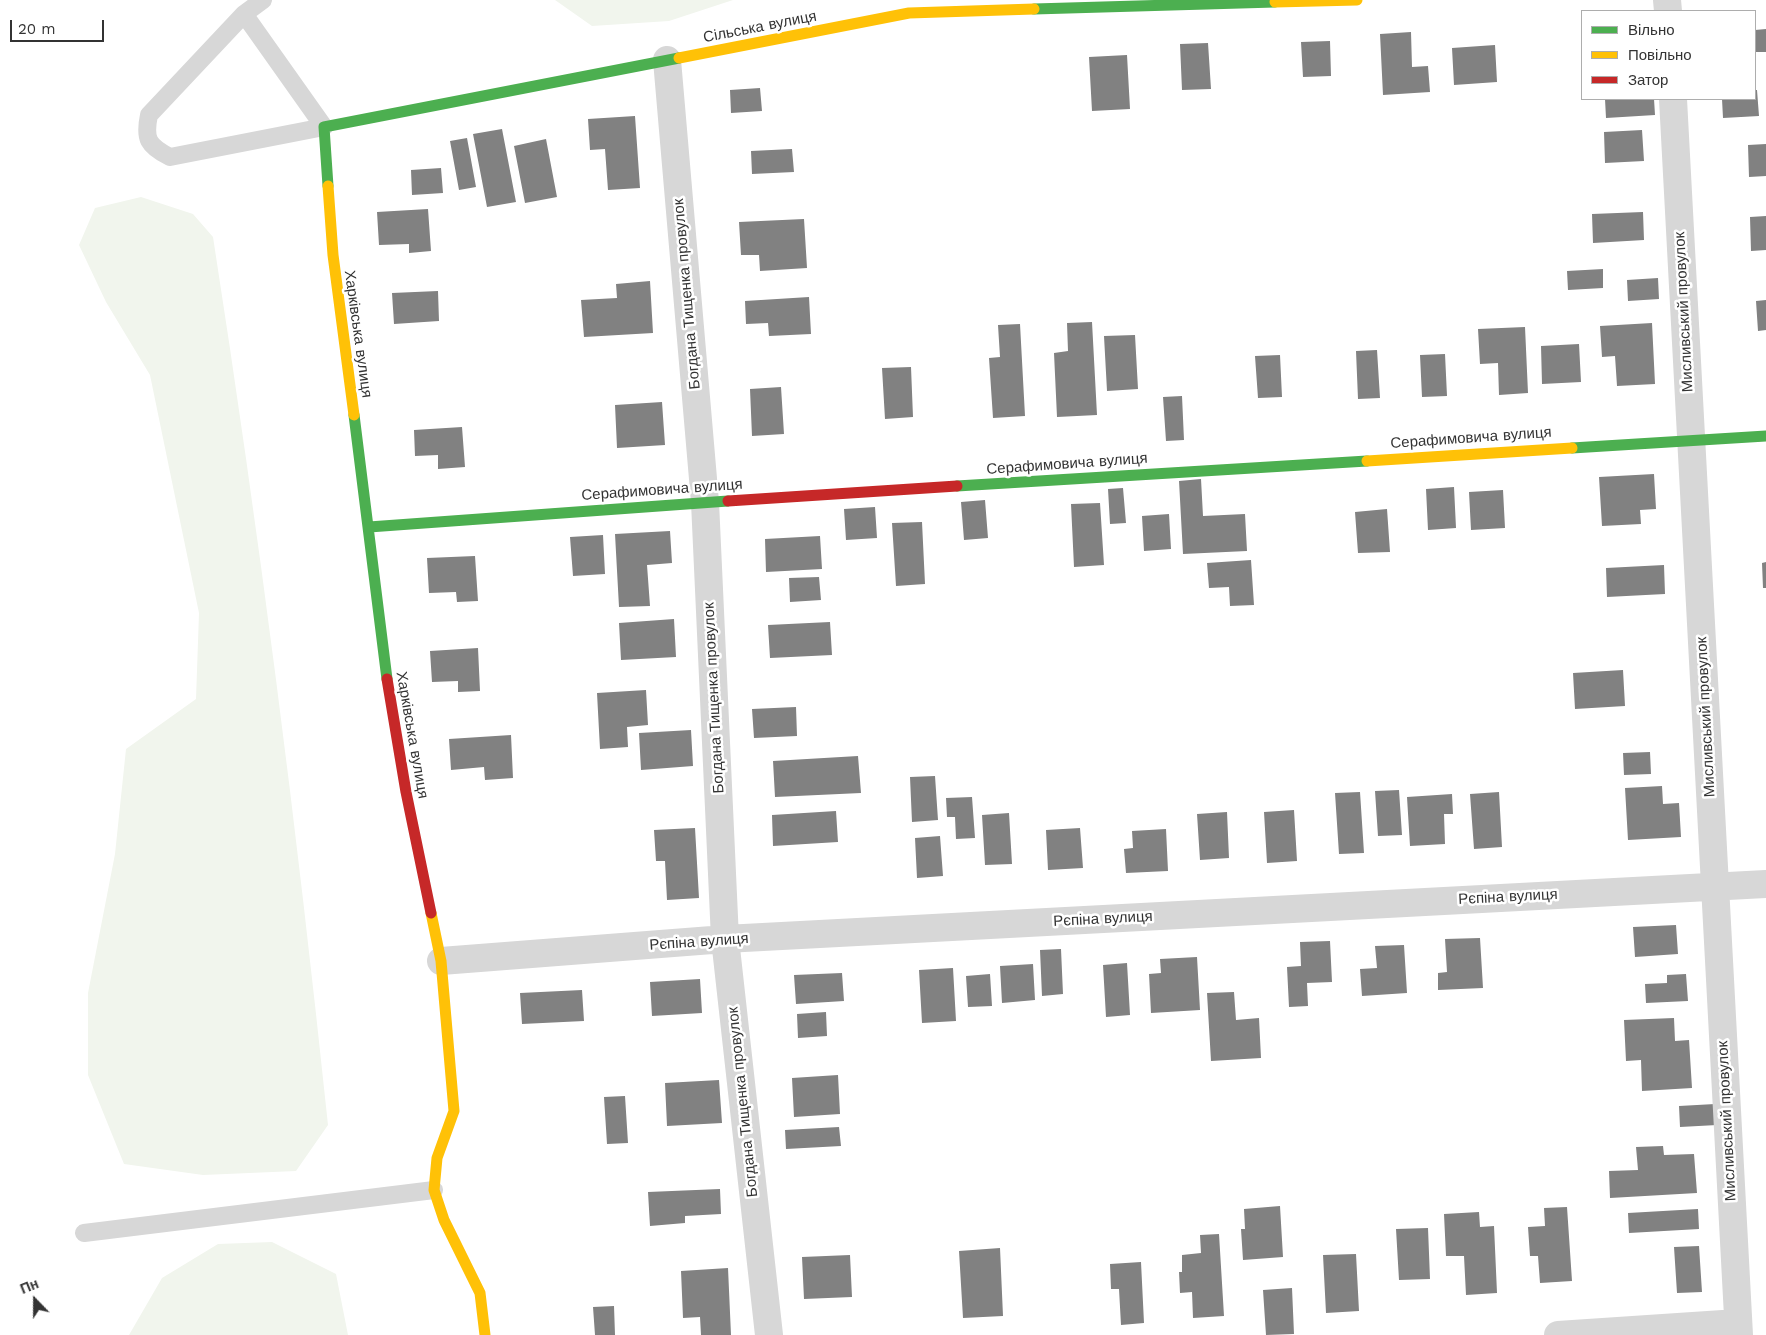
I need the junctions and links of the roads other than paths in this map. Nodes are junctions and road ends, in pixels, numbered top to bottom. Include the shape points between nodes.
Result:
1 (263, 0) edge
2 (1357, 0) edge
3 (244, 14) junction
4 (667, 60) junction
5 (1673, 100) edge
6 (324, 127) junction
7 (1766, 436) edge
8 (1691, 440) junction
9 (705, 502) junction
10 (370, 527) junction
11 (1766, 884) edge
12 (1715, 886) junction
13 (725, 939) junction
14 (441, 962) junction
15 (434, 1190) junction
16 (84, 1234) dead end
17 (1738, 1329) edge
18 (485, 1335) edge
19 (769, 1335) edge
20 (1558, 1335) edge

1 - 3 lane
2 - 4 street, Сільська вулиця via 908,12
3 - 6 lane
3 - 6 lane via 149,115 146,133 154,149 170,157
4 - 6 street, Сільська вулиця
4 - 9 street, Богдана Тищенка провулок
5 - 8 street, Мисливський провулок
6 - 10 street, Харківська вулиця via 333,255
7 - 8 street, Серафимовича вулиця
8 - 9 street, Серафимовича вулиця
8 - 12 street, Мисливський провулок
9 - 10 street, Серафимовича вулиця
9 - 13 street, Богдана Тищенка провулок
10 - 14 street, Харківська вулиця via 385,665 406,792
11 - 12 street, Рєпіна вулиця
12 - 13 street, Рєпіна вулиця
12 - 17 street, Мисливський провулок
13 - 14 street, Рєпіна вулиця
13 - 19 street, Богдана Тищенка провулок
14 - 15 street, Харківська вулиця via 454,1111 437,1158
15 - 16 lane
15 - 18 street, Харківська вулиця via 444,1220 480,1293
17 - 20 street

